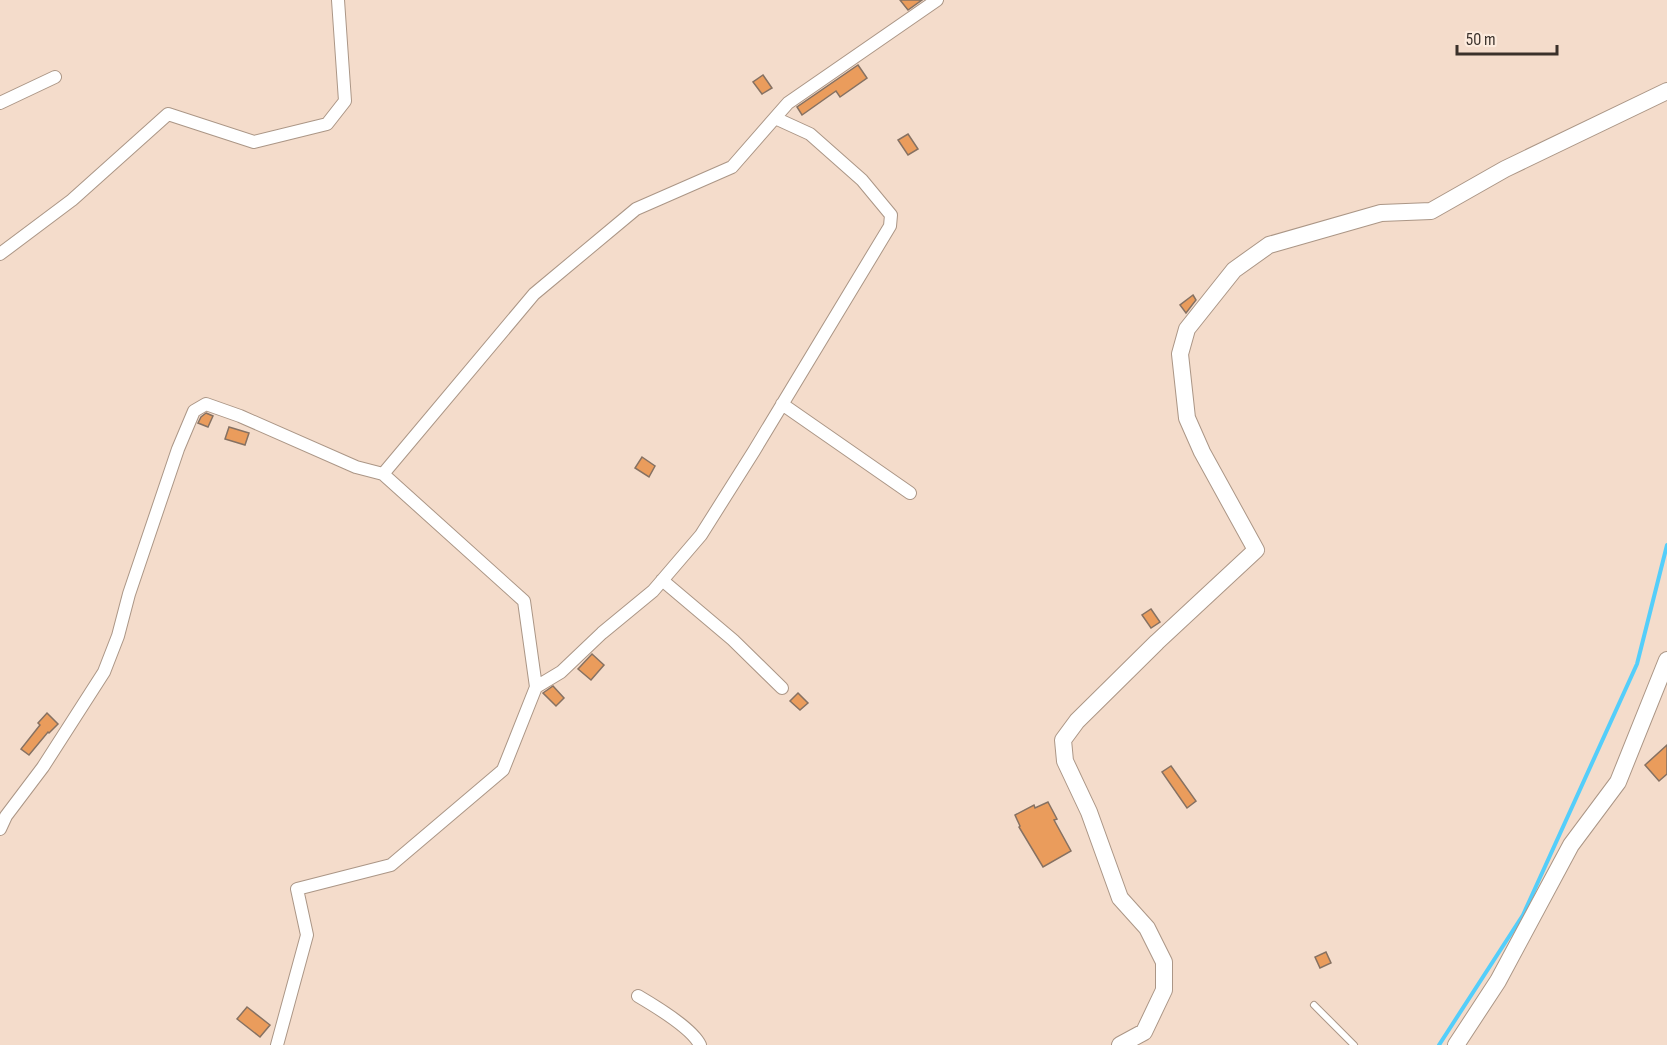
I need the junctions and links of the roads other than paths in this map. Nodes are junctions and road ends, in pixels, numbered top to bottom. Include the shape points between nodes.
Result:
1 (338, 0) edge
2 (937, 0) edge
3 (55, 76) dead end
4 (1667, 91) edge
5 (0, 103) edge
6 (775, 118) junction
7 (0, 254) edge
8 (782, 404) junction
9 (383, 474) junction
10 (910, 493) dead end
11 (662, 580) junction
12 (1667, 660) edge
13 (536, 687) junction
14 (782, 688) dead end
15 (0, 829) edge
16 (638, 996) dead end
17 (1314, 1005) dead end
18 (277, 1045) edge
19 (700, 1045) edge
20 (1120, 1045) edge
21 (1354, 1045) edge
22 (1456, 1045) edge

1 - 7 street via 345,101 327,124 254,142 168,114 72,200
2 - 6 street via 788,103
3 - 5 street
4 - 20 street via 1505,170 1431,211 1381,213 1269,245 1234,270 1187,329 1180,354 1187,418 1256,550 1149,650 1062,740 1065,761 1089,812 1120,898 1147,928 1164,962 1164,990 1144,1032
6 - 8 street via 810,134 862,180 891,215 890,226
6 - 9 street via 732,167 636,209 534,294
8 - 10 street
8 - 11 street via 701,535
9 - 13 street via 524,601
9 - 15 street via 356,467 206,404 194,411 151,525 104,672
11 - 13 street via 561,672
11 - 14 street
12 - 22 street via 1618,782 1571,845 1498,981
13 - 18 street via 504,770 391,864 297,889 307,935
16 - 19 street via 668,1015 697,1038
17 - 21 lane

